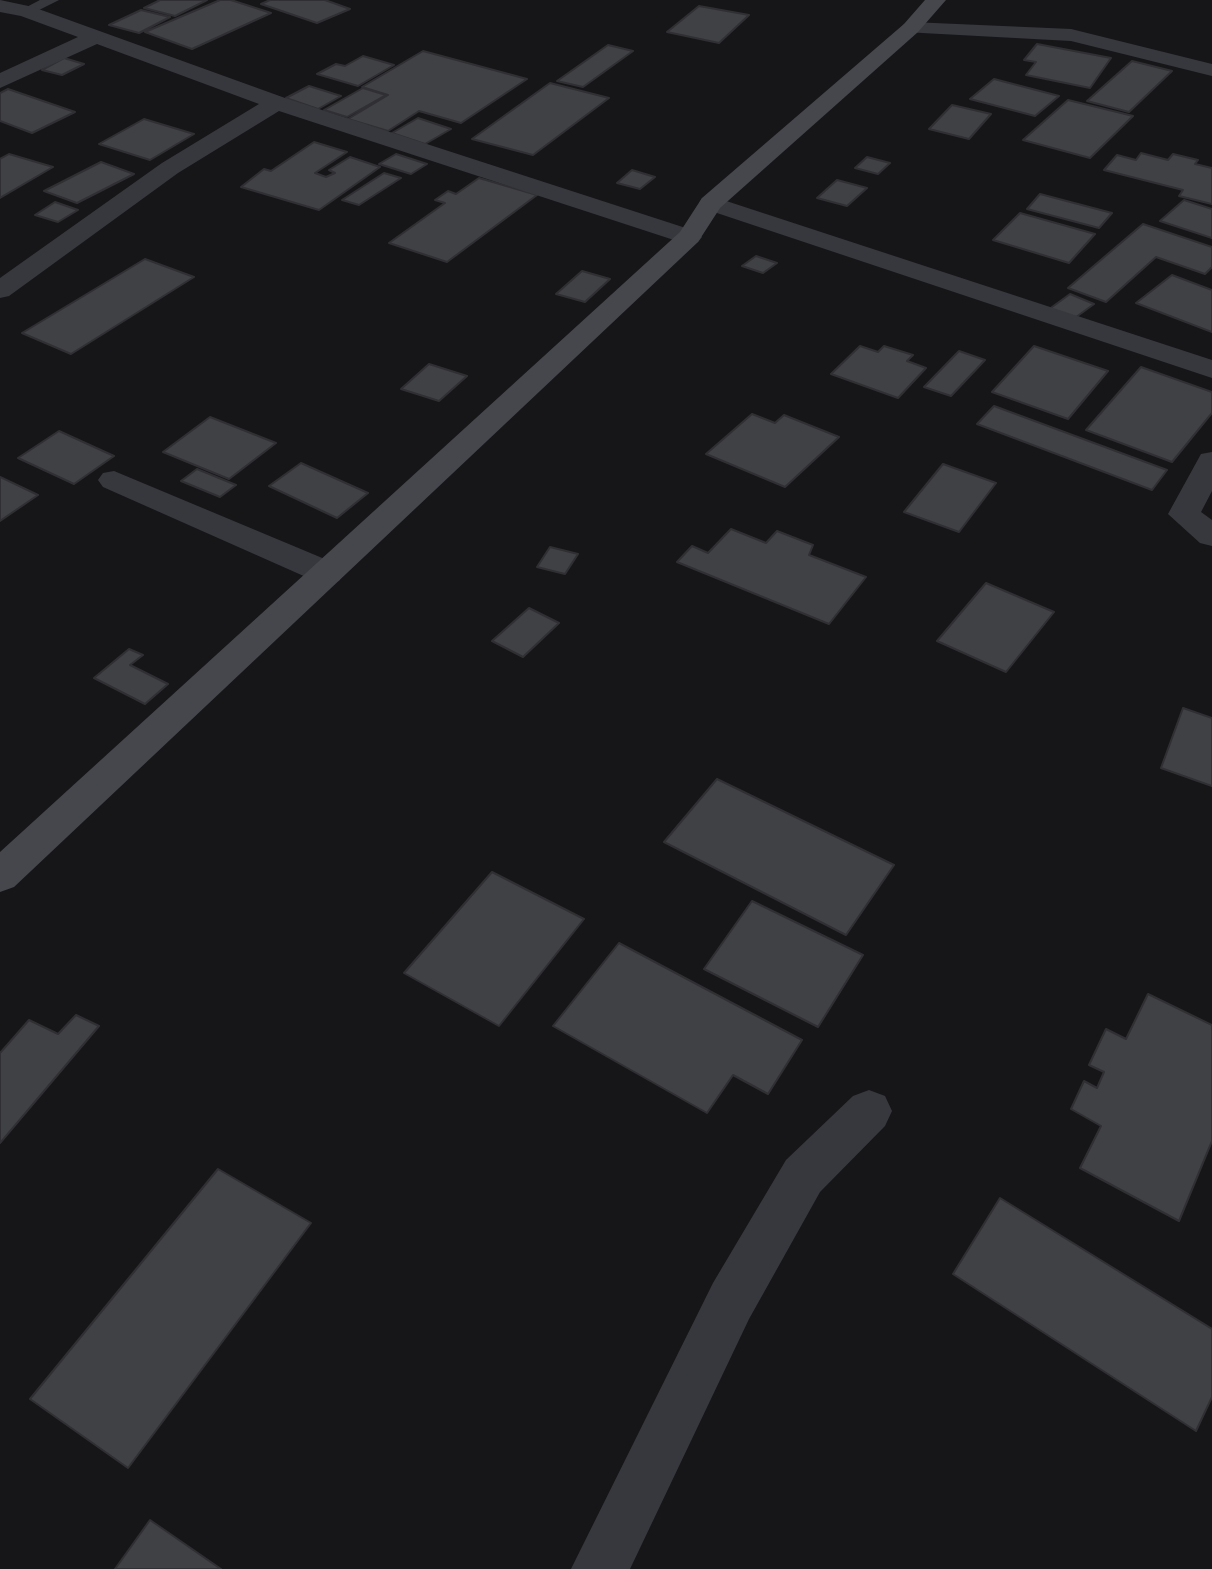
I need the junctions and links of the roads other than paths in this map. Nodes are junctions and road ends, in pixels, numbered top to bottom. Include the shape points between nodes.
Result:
1 (52, 0) edge
2 (936, 0) edge
3 (0, 6) edge
4 (26, 11) junction
5 (911, 28) junction
6 (94, 38) junction
7 (1212, 70) edge
8 (0, 81) edge
9 (277, 103) junction
10 (711, 203) junction
11 (689, 237) junction
12 (0, 290) edge
13 (1212, 369) edge
14 (1212, 461) edge
15 (114, 480) dead end
16 (1212, 536) edge
17 (327, 573) junction
18 (0, 876) edge
19 (869, 1111) dead end
20 (600, 1569) edge

1 - 4 lane
2 - 5 main road
3 - 4 street
4 - 6 street
5 - 7 street via 1071,35
5 - 10 main road
6 - 8 street
6 - 9 street
9 - 11 street
9 - 12 street via 170,168
10 - 11 main road
10 - 13 street
11 - 17 main road
14 - 16 street via 1184,514
15 - 17 street
17 - 18 main road
19 - 20 street via 803,1176 731,1301

